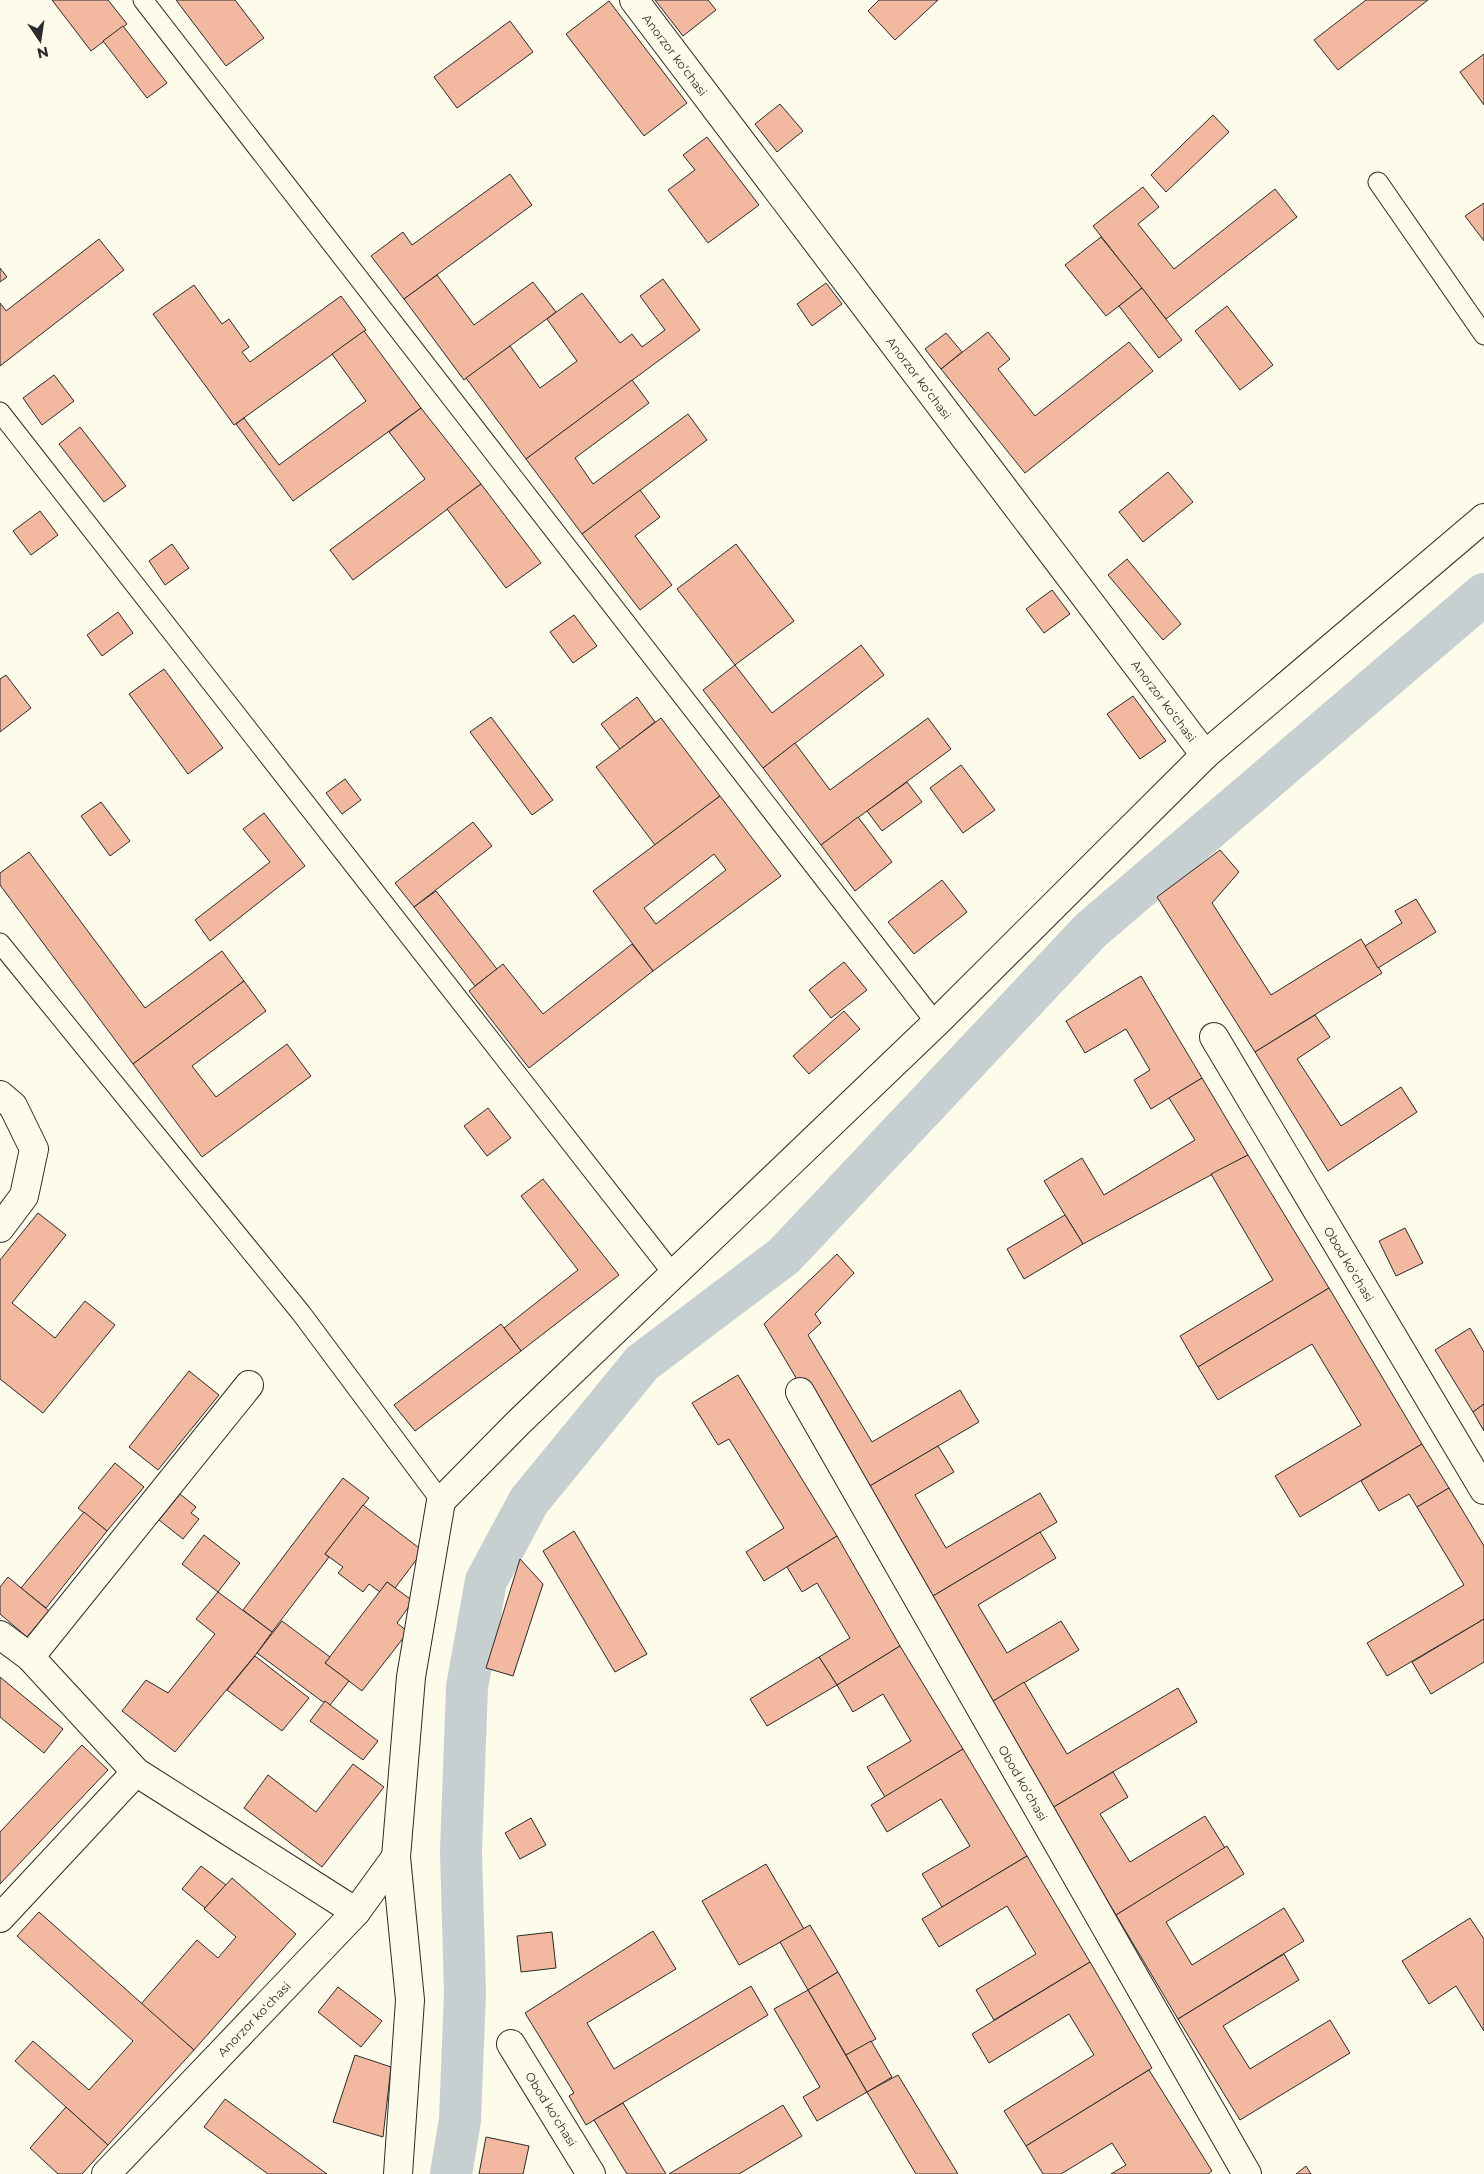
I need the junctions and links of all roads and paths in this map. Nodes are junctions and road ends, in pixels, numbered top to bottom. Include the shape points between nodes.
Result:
1 (143, 0) edge
2 (634, 0) edge
3 (1378, 182) dead end
4 (1484, 335) edge
5 (0, 412) edge
6 (1484, 518) edge
7 (1205, 755) junction
8 (0, 943) edge
9 (936, 1023) junction
10 (1214, 1037) dead end
11 (0, 1095) edge
12 (0, 1228) edge
13 (674, 1275) junction
14 (250, 1385) dead end
15 (800, 1392) dead end
16 (1484, 1490) edge
17 (441, 1501) junction
18 (0, 1635) edge
19 (30, 1657) junction
20 (136, 1772) junction
21 (396, 1857) junction
22 (356, 1912) junction
23 (0, 1918) edge
24 (511, 2044) dead end
25 (106, 2174) edge
26 (398, 2174) edge
27 (592, 2174) edge
28 (1247, 2174) edge

1 - 9 lane
2 - 7 street, Anorzor koʻchasi
3 - 4 lane
5 - 13 lane
6 - 7 street
7 - 9 street
8 - 17 lane via 301,1313
9 - 13 street
10 - 16 street, Obod koʻchasi
11 - 12 street via 14,1106 34,1149 24,1196
13 - 17 street
14 - 19 street
15 - 28 street, Obod koʻchasi
17 - 21 street via 411,1677
18 - 19 street
19 - 20 street
20 - 22 street
20 - 23 street
21 - 22 street, Anorzor koʻchasi
21 - 26 street via 410,2000
22 - 25 street, Anorzor koʻchasi
24 - 27 street, Obod koʻchasi

